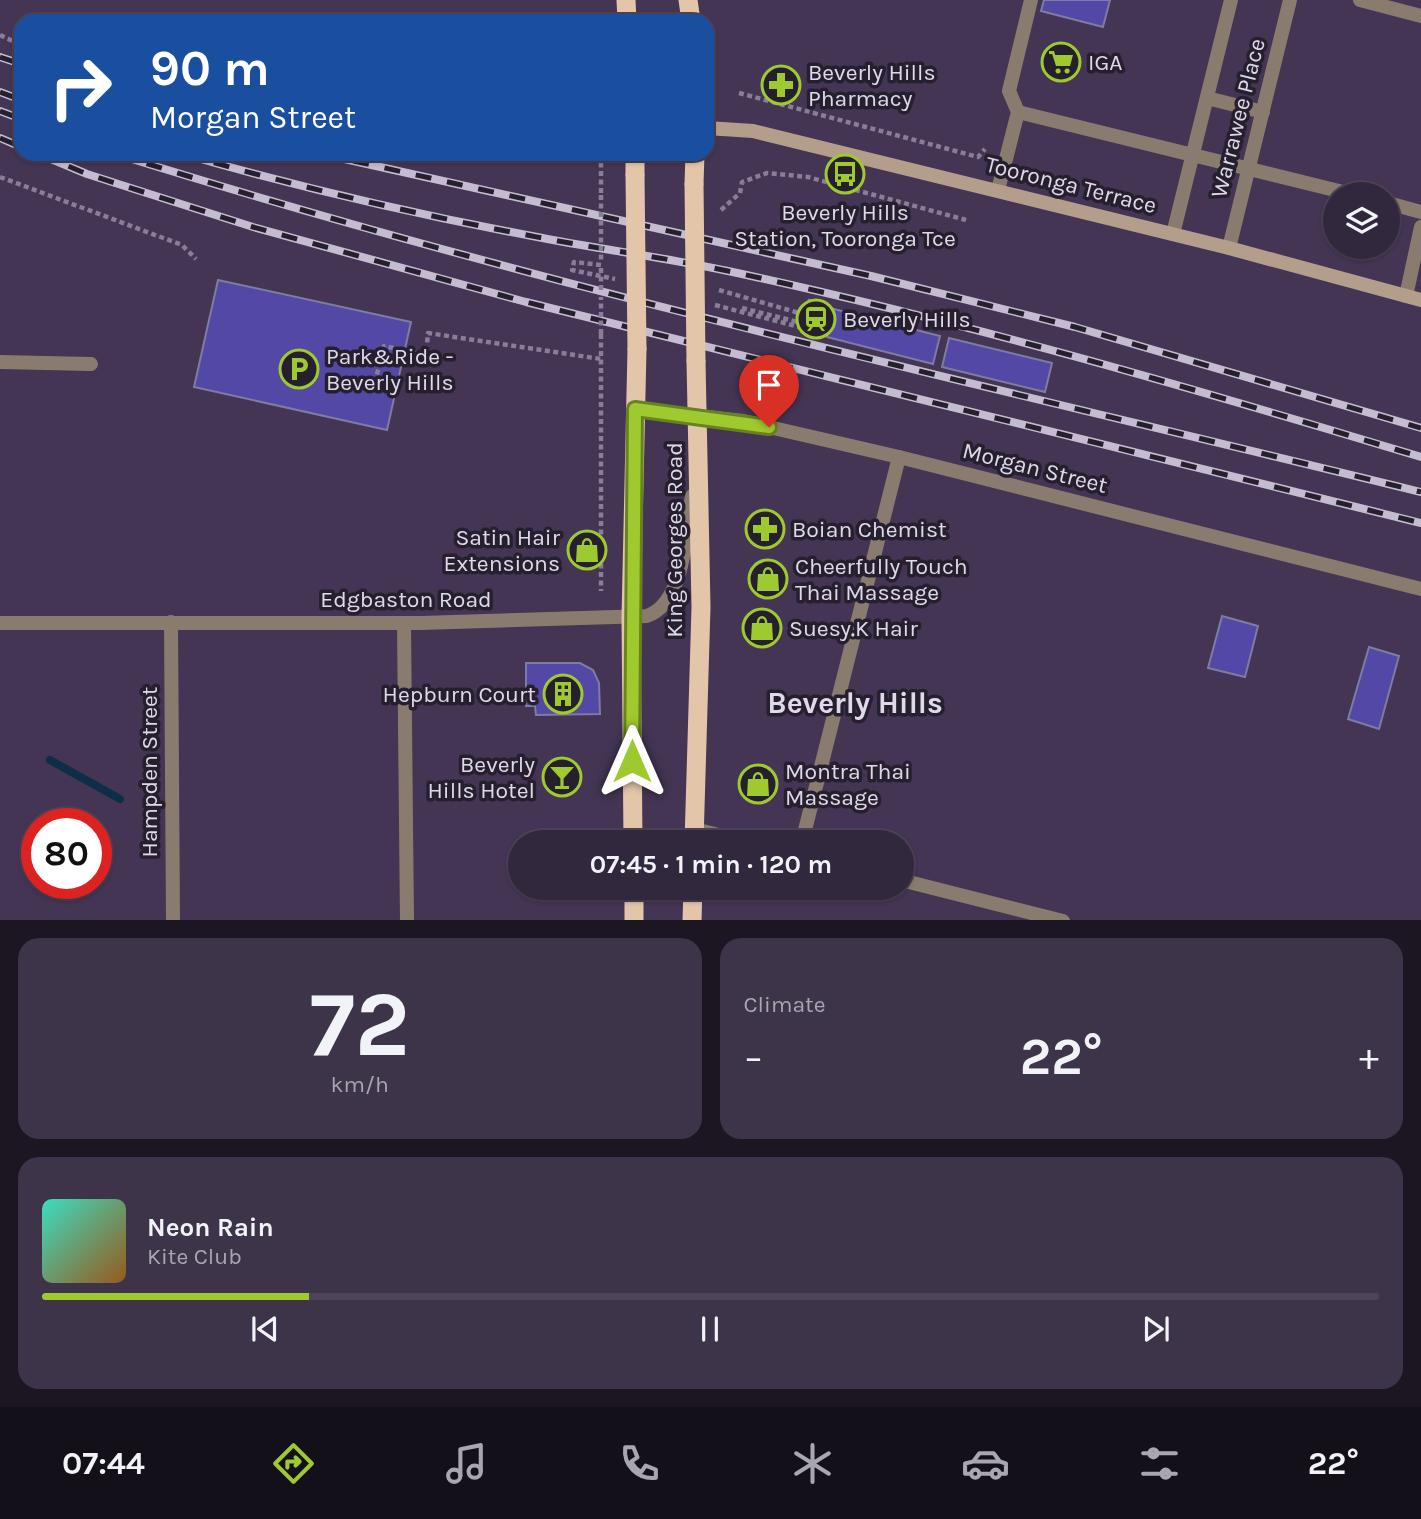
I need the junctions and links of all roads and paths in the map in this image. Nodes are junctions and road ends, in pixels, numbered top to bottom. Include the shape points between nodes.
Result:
1 (1031, 0) edge
2 (1231, 0) edge
3 (1290, 0) edge
4 (1360, 0) edge
5 (1421, 16) edge
6 (738, 93) dead end
7 (1207, 98) junction
8 (1018, 112) junction
9 (1263, 112) junction
10 (714, 128) edge
11 (985, 149) dead end
12 (1192, 155) junction
13 (601, 161) edge
14 (635, 161) edge
15 (695, 161) edge
16 (1249, 169) junction
17 (0, 177) edge
18 (1323, 187) edge
19 (998, 190) junction
20 (1400, 207) edge
21 (721, 210) dead end
22 (1421, 212) edge
23 (966, 220) dead end
24 (1421, 227) edge
25 (1173, 234) junction
26 (1229, 248) junction
27 (196, 259) dead end
28 (601, 264) junction
29 (595, 274) dead end
30 (719, 290) dead end
31 (1405, 296) junction
32 (810, 299) dead end
33 (1421, 300) edge
34 (742, 308) dead end
35 (806, 315) junction
36 (800, 323) junction
37 (802, 333) dead end
38 (601, 359) junction
39 (0, 362) edge
40 (91, 364) dead end
41 (389, 381) dead end
42 (635, 409) junction
43 (698, 416) junction
44 (899, 457) junction
45 (697, 467) junction
46 (1421, 589) edge
47 (601, 592) dead end
48 (631, 617) junction
49 (171, 622) junction
50 (404, 622) junction
51 (0, 623) edge
52 (633, 830) edge
53 (694, 830) edge
54 (805, 830) edge
55 (914, 883) edge
56 (634, 900) edge
57 (693, 900) edge
58 (173, 920) edge
59 (407, 920) edge
60 (634, 920) edge
61 (692, 920) edge
62 (1063, 920) edge

1 - 8 street via 1009,91
2 - 7 street, Warrawee Place
3 - 9 street, Warrawee Place
4 - 5 street
6 - 11 path via 978,157
7 - 9 street
7 - 12 street, Warrawee Place
8 - 12 street
8 - 19 street
9 - 16 street, Warrawee Place
10 - 19 main road, Tooronga Terrace via 753,131
12 - 16 street
12 - 25 street, Warrawee Place
13 - 28 path, bridge
14 - 42 highway, King Georges Road, bridge
15 - 43 highway, King Georges Road, bridge
16 - 18 street
16 - 26 street, Warrawee Place
17 - 27 path via 182,245
19 - 25 main road, Tooronga Terrace
20 - 22 street
21 - 23 path via 740,193 742,182 767,173 808,177
24 - 31 street
25 - 26 main road, Tooronga Terrace
26 - 31 main road, Tooronga Terrace
28 - 29 path via 575,262 572,270
28 - 38 path, bridge
30 - 35 path
31 - 33 main road, Tooronga Terrace
32 - 35 path
34 - 36 path
35 - 36 path
36 - 37 path
38 - 41 path via 428,333 426,355 384,346 376,378
38 - 47 path
39 - 40 street
42 - 43 street, Morgan Street
42 - 48 highway, King Georges Road
43 - 44 street, Morgan Street via 743,421
43 - 45 highway, King Georges Road
44 - 46 street, Morgan Street
44 - 54 street
45 - 48 street, Edgbaston Road via 673,593 656,613
45 - 53 highway, King Georges Road via 701,607
48 - 50 street, Edgbaston Road
48 - 52 highway, King Georges Road
49 - 50 street, Edgbaston Road
49 - 51 street, Edgbaston Road
49 - 58 street, Hampden Street
50 - 59 street
55 - 62 street
56 - 60 highway
57 - 61 highway

